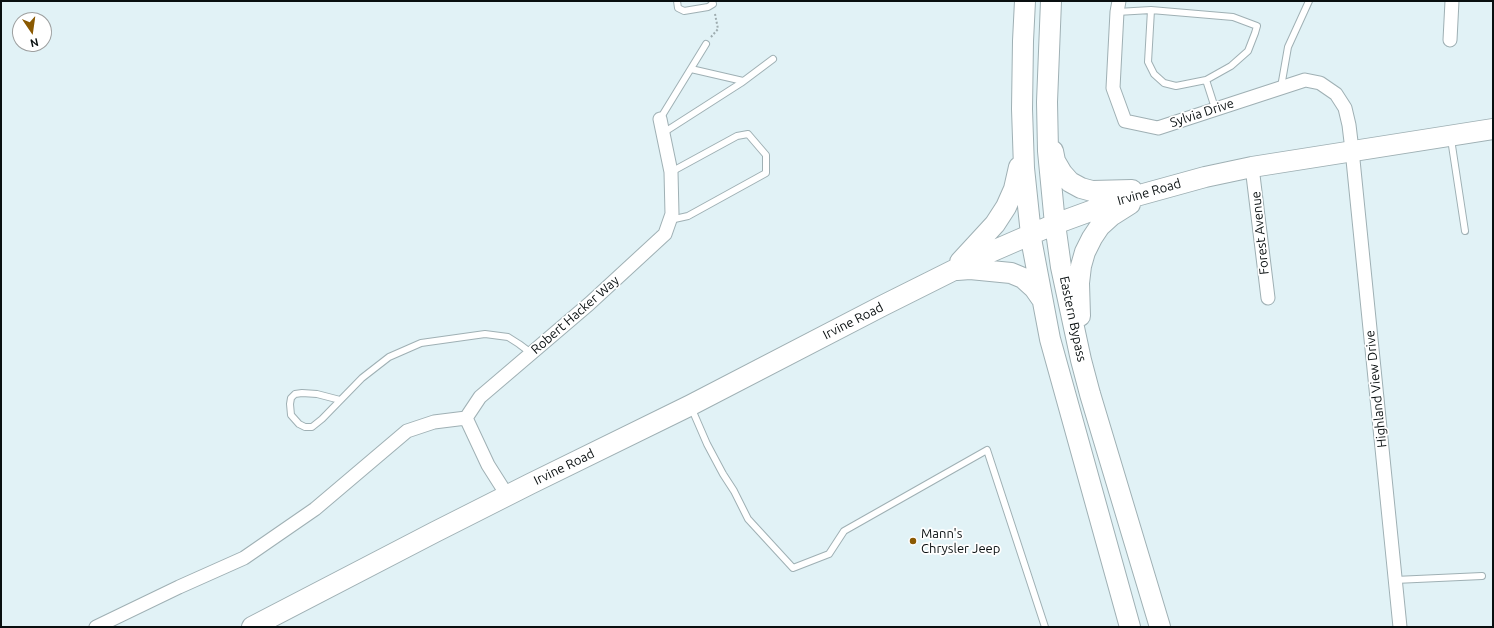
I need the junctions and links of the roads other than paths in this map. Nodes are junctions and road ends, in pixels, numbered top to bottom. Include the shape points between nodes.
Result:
1 (677, 1) edge
2 (1025, 1) edge
3 (1050, 1) edge
4 (1309, 1) edge
5 (1452, 1) edge
6 (712, 2) edge
7 (1118, 7) edge
8 (1151, 10) junction
9 (1450, 40) dead end
10 (706, 44) road end
11 (773, 59) dead end
12 (691, 68) junction
13 (1206, 80) junction
14 (743, 81) junction
15 (1281, 87) junction
16 (1215, 108) junction
17 (660, 119) joint
18 (1493, 128) edge
19 (1047, 132) junction
20 (663, 133) junction
21 (1450, 135) junction
22 (1023, 144) junction
23 (1352, 150) junction
24 (1252, 167) junction
25 (671, 172) junction
26 (1156, 190) junction
27 (670, 220) junction
28 (1055, 224) junction
29 (1465, 231) dead end
30 (1030, 234) junction
31 (953, 271) junction
32 (1041, 298) junction
33 (1268, 298) dead end
34 (531, 353) junction
35 (1081, 360) junction
36 (340, 400) junction
37 (691, 405) junction
38 (466, 418) junction
39 (507, 495) junction
40 (1482, 576) dead end
41 (1395, 580) junction
42 (96, 627) edge
43 (252, 627) edge
44 (1045, 627) edge
45 (1130, 627) edge
46 (1160, 627) edge
47 (1400, 627) edge

1 - 6 lane via 678,8 684,11 708,7
2 - 22 main road, Eastern Bypass via 1021,89
3 - 19 main road, Eastern Bypass
4 - 15 lane via 1288,47
5 - 9 street
7 - 8 lane
7 - 16 street, Sylvia Drive via 1113,88 1125,121 1158,128
8 - 13 lane via 1148,62 1154,74 1164,83 1176,86
8 - 13 lane via 1233,17 1257,26 1248,51 1231,66
10 - 12 lane
11 - 14 lane
12 - 14 lane
12 - 17 lane
13 - 16 lane
14 - 20 lane
15 - 16 street, Sylvia Drive
15 - 23 street, Sylvia Drive via 1305,80 1320,83 1336,94 1349,125
17 - 20 street, Robert Hacker Way
18 - 21 main road, Irvine Road
19 - 26 main road via 1055,161 1062,173 1070,182 1081,188 1092,191
19 - 28 main road, Eastern Bypass
20 - 25 street, Robert Hacker Way
21 - 23 main road, Irvine Road
21 - 29 lane
22 - 30 main road, Eastern Bypass
22 - 31 main road via 1014,189 1006,207 996,224
23 - 24 main road, Irvine Road
23 - 41 street, Highland View Drive
24 - 26 main road, Irvine Road
24 - 33 street, Forest Avenue
25 - 27 street, Robert Hacker Way
25 - 27 lane via 742,135 748,134 766,155 766,173 688,216
26 - 28 main road, Irvine Road
26 - 35 main road via 1111,216 1096,232 1086,252 1079,283
27 - 34 street, Robert Hacker Way via 666,234
28 - 30 main road, Irvine Road
28 - 35 main road, Eastern Bypass via 1066,294
30 - 31 main road, Irvine Road
30 - 32 main road, Eastern Bypass
31 - 32 main road via 970,269 1011,273 1023,278
31 - 37 main road, Irvine Road
32 - 45 main road, Eastern Bypass via 1062,384
34 - 36 lane via 508,337 485,334 421,343 389,357 362,378
34 - 38 street, Robert Hacker Way via 480,397
35 - 46 main road, Eastern Bypass
36 - 36 lane via 312,427 299,424 291,415 290,404 294,394 317,394
37 - 39 main road, Irvine Road
37 - 44 lane via 707,444 748,518 793,568 829,554 844,531 987,450
38 - 39 street via 488,466
38 - 42 street via 434,422 407,431 315,509 244,558
39 - 43 main road, Irvine Road
40 - 41 lane
41 - 47 street, Highland View Drive

